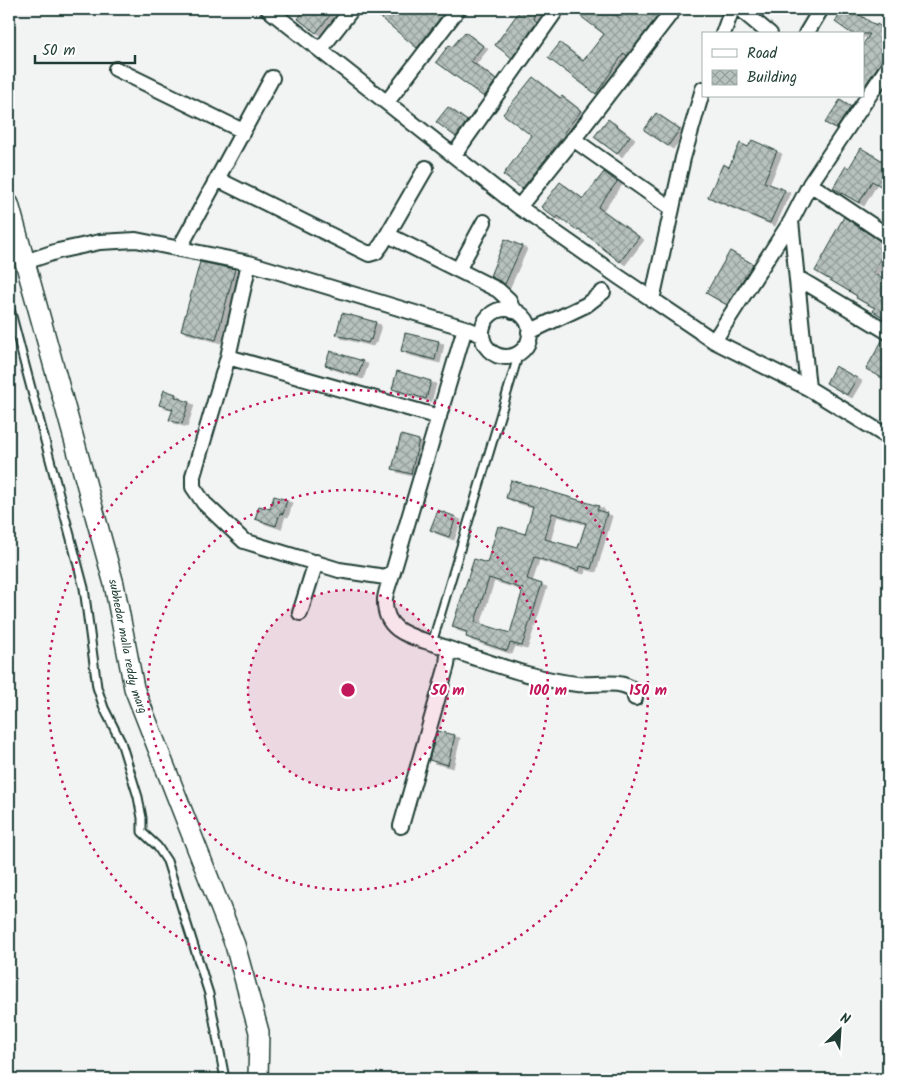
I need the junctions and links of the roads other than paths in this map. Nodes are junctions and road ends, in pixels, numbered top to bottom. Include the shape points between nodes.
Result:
1 (268, 9) edge
2 (352, 9) edge
3 (458, 9) edge
4 (557, 9) edge
5 (674, 9) edge
6 (732, 9) edge
7 (740, 9) edge
8 (821, 9) edge
9 (724, 32) edge
10 (768, 32) edge
11 (807, 32) edge
12 (320, 50) junction
13 (888, 67) edge
14 (116, 69) dead end
15 (272, 78) dead end
16 (702, 92) edge
17 (856, 98) edge
18 (387, 102) junction
19 (864, 104) junction
20 (244, 131) junction
21 (573, 139) junction
22 (454, 155) junction
23 (426, 168) dead end
24 (217, 179) junction
25 (810, 184) junction
26 (9, 204) edge
27 (519, 207) junction
28 (672, 209) junction
29 (791, 220) junction
30 (484, 222) dead end
31 (388, 235) junction
32 (888, 235) edge
33 (180, 249) junction
34 (25, 262) junction
35 (250, 263) junction
36 (458, 270) junction
37 (798, 278) junction
38 (603, 292) dead end
39 (652, 300) junction
40 (9, 305) edge
41 (513, 311) junction
42 (466, 328) junction
43 (529, 332) junction
44 (888, 332) edge
45 (482, 335) junction
46 (714, 341) junction
47 (519, 353) junction
48 (228, 357) junction
49 (808, 388) junction
50 (439, 417) junction
51 (888, 437) edge
52 (316, 562) junction
53 (393, 572) junction
54 (300, 613) dead end
55 (432, 643) junction
56 (446, 648) junction
57 (635, 698) dead end
58 (401, 826) dead end
59 (225, 1079) edge
60 (258, 1079) edge

1 - 12 street
2 - 12 street
3 - 18 street
4 - 22 street
5 - 21 street
6 - 9 street
7 - 10 street
8 - 11 street
12 - 18 street
13 - 19 street
14 - 20 street
15 - 20 street
16 - 28 street
17 - 19 street
18 - 22 street
19 - 25 street
20 - 24 street
21 - 27 street
21 - 28 street
22 - 27 street
23 - 31 street
24 - 31 street via 369,254 376,252
24 - 33 street
25 - 29 street
25 - 32 street
26 - 34 main road, subhedar malla reddy marg
27 - 39 street
28 - 39 street
29 - 37 street
29 - 46 street
30 - 36 street
31 - 36 street
33 - 34 street via 136,240 100,242
33 - 35 street
34 - 60 main road, subhedar malla reddy marg via 114,584 134,688 235,944 259,1032
35 - 42 street
35 - 48 street
36 - 41 street via 504,295
37 - 44 street
37 - 49 street
38 - 43 street
39 - 46 street
40 - 59 lane via 84,588 97,687 121,742 138,798 142,832 167,861 209,994
41 - 43 street via 525,320
41 - 45 street via 498,310 491,314 482,327
42 - 45 street
42 - 50 street
43 - 47 street via 525,348
45 - 47 street via 488,350 495,355 511,357
46 - 49 street
47 - 55 lane
48 - 50 street
48 - 52 street via 193,476 193,487 204,504 244,541
49 - 51 street
50 - 53 street
52 - 53 street via 339,570 385,576
52 - 54 street
53 - 55 street via 385,597 389,620 399,631
55 - 56 street
56 - 57 street via 544,679 627,686 634,691
56 - 58 street via 447,665

